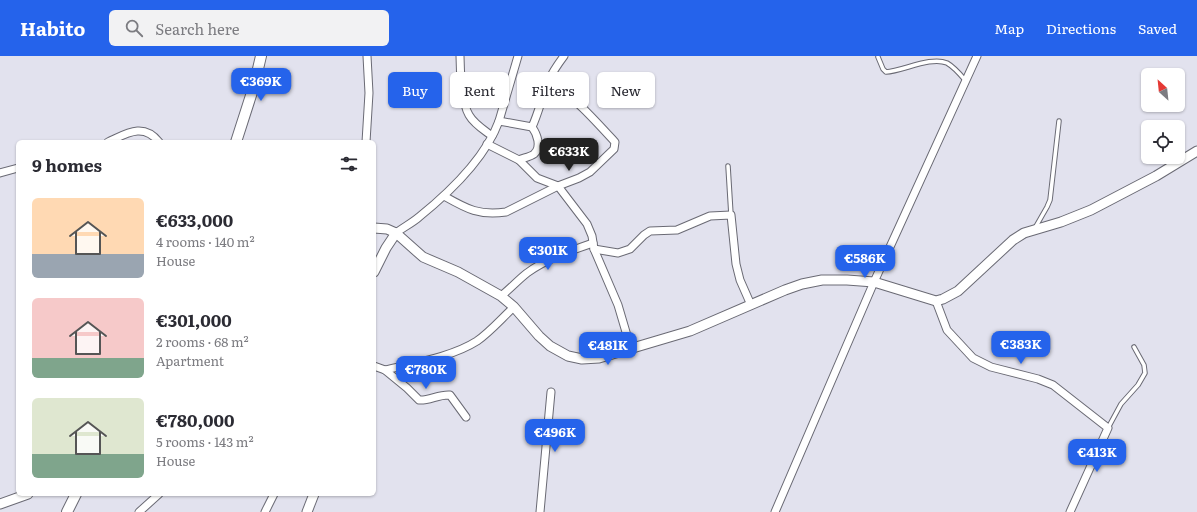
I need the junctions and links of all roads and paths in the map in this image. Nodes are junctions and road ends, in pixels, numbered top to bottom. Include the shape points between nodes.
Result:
1 (261, 56) edge
2 (367, 56) edge
3 (460, 56) edge
4 (518, 56) edge
5 (564, 56) edge
6 (878, 56) edge
7 (977, 56) edge
8 (553, 72) edge
9 (965, 80) junction
10 (541, 108) edge
11 (584, 108) edge
12 (499, 121) junction
13 (1059, 121) dead end
14 (532, 127) junction
15 (492, 136) junction
16 (112, 140) edge
17 (157, 140) edge
18 (237, 140) edge
19 (366, 140) edge
20 (488, 144) junction
21 (1197, 151) edge
22 (519, 160) junction
23 (728, 166) dead end
24 (16, 169) edge
25 (0, 173) edge
26 (558, 186) junction
27 (444, 196) junction
28 (731, 215) junction
29 (376, 228) edge
30 (1034, 229) junction
31 (396, 233) junction
32 (593, 246) junction
33 (376, 268) edge
34 (874, 282) junction
35 (501, 296) junction
36 (936, 301) junction
37 (751, 305) junction
38 (514, 307) junction
39 (1134, 347) dead end
40 (631, 349) junction
41 (376, 367) edge
42 (385, 370) junction
43 (551, 392) dead end
44 (466, 417) dead end
45 (1108, 428) junction
46 (22, 496) edge
47 (75, 496) edge
48 (157, 496) edge
49 (273, 496) edge
50 (313, 496) edge
51 (0, 504) edge
52 (308, 511) edge
53 (67, 512) edge
54 (139, 512) edge
55 (264, 512) edge
56 (540, 512) edge
57 (775, 512) edge
58 (1070, 512) edge

1 - 18 main road
2 - 19 street via 369,93
3 - 15 street via 466,111 474,122
4 - 12 street
5 - 8 street
6 - 9 lane via 886,72 914,64 940,61 949,64
7 - 9 street
9 - 34 street
10 - 14 street
11 - 26 street via 616,144 590,172
12 - 14 street
12 - 15 street
13 - 30 lane via 1050,200
14 - 22 street via 538,137 536,151
15 - 20 street
16 - 17 street via 127,133 143,131
20 - 22 street
20 - 27 street
21 - 30 street via 1091,210
22 - 26 street via 537,178
23 - 28 lane
24 - 25 street
26 - 27 street via 513,209 497,213 467,209
26 - 32 street via 587,224
27 - 31 street
28 - 32 street via 710,216 677,230 650,231 622,253
28 - 37 street via 736,264
29 - 31 street
30 - 36 street via 1013,240 958,291
31 - 33 street
31 - 35 street via 423,257 458,272
32 - 35 street via 535,267
32 - 40 street via 618,305
34 - 36 street
34 - 37 street via 815,281 785,290
34 - 57 street
35 - 38 street
36 - 45 street via 947,330 974,358 991,368 1053,385
37 - 40 street via 690,331
38 - 40 street via 539,336 568,356 582,359 599,358
38 - 42 street via 478,340 467,346 442,356
39 - 45 lane via 1144,365 1145,373 1121,404
41 - 42 street
42 - 44 street via 419,400 450,395
43 - 56 street
45 - 58 street
46 - 51 street
47 - 53 main road
48 - 54 street
49 - 55 street
50 - 52 street

